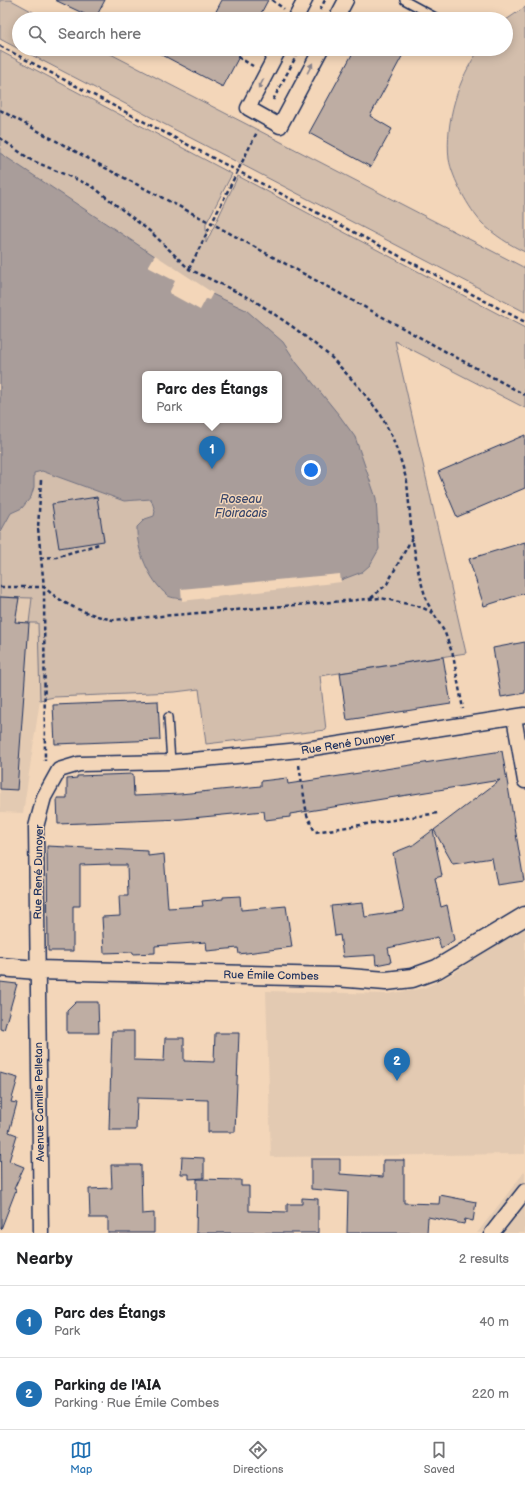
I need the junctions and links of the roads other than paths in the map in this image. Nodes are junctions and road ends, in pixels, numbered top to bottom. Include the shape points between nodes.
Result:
1 (305, 0) edge
2 (346, 0) edge
3 (404, 0) edge
4 (298, 12) edge
5 (340, 12) edge
6 (426, 12) edge
7 (275, 56) edge
8 (317, 56) edge
9 (520, 716) edge
10 (168, 717) dead end
11 (171, 762) junction
12 (525, 781) edge
13 (525, 916) edge
14 (0, 967) edge
15 (37, 970) junction
16 (525, 1191) edge
17 (41, 1233) edge
18 (492, 1233) edge

1 - 4 street
2 - 5 street
3 - 6 lane
7 -> 8 street via 248,108 280,126
9 - 11 street, Rue René Dunoyer via 296,751
9 - 12 street
10 - 11 lane
11 - 15 street, Rue René Dunoyer via 79,764 59,770 44,797 36,827
13 - 15 street, Rue Émile Combes via 437,969 412,978 386,981 336,977
14 - 15 street, Rue Émile Combes
15 - 17 street, Avenue Camille Pelletan
16 - 18 street

